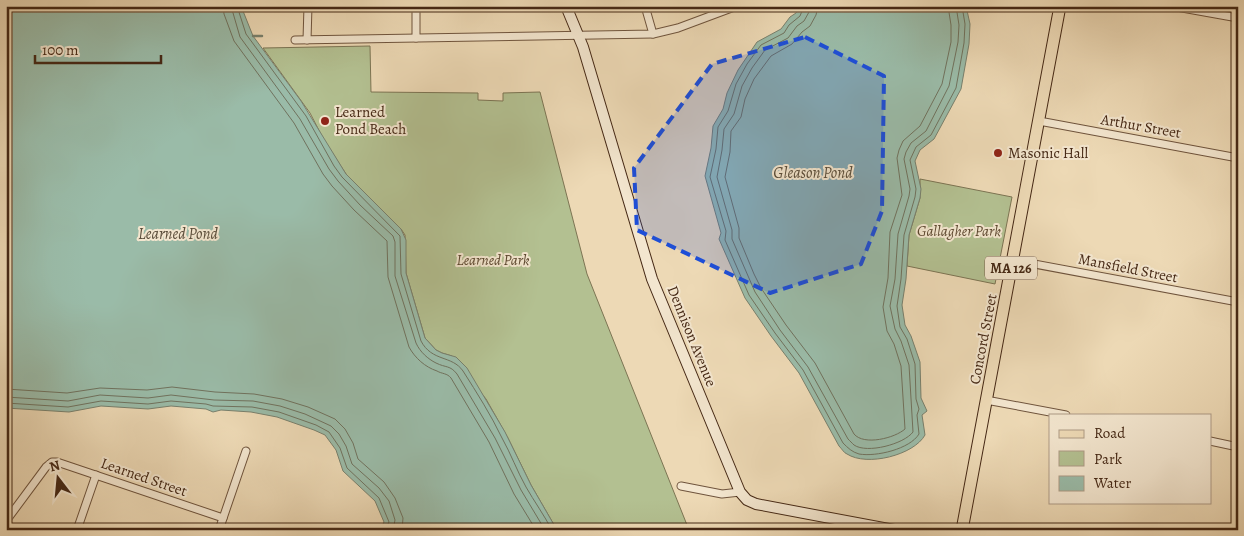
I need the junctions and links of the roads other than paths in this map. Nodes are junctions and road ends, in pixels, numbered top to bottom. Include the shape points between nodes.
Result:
1 (308, 6) edge
2 (416, 6) edge
3 (566, 6) edge
4 (645, 6) edge
5 (737, 6) edge
6 (1060, 6) edge
7 (1171, 6) edge
8 (1238, 18) edge
9 (579, 34) junction
10 (653, 34) junction
11 (416, 38) junction
12 (296, 40) dead end
13 (307, 40) junction
14 (1039, 121) junction
15 (1238, 158) edge
16 (1013, 260) junction
17 (1238, 302) edge
18 (986, 400) junction
19 (1061, 414) edge
20 (1212, 442) edge
21 (1238, 446) edge
22 (246, 451) dead end
23 (96, 475) junction
24 (681, 486) dead end
25 (740, 492) junction
26 (223, 518) junction
27 (6, 521) edge
28 (77, 530) edge
29 (219, 530) edge
30 (894, 530) edge
31 (962, 530) edge

1 - 13 street
2 - 11 street
3 - 9 street, Dennison Avenue
4 - 10 street
5 - 10 street
6 - 14 main road, Concord Street / MA 126
7 - 8 street
9 - 10 street
9 - 11 street
9 - 25 street, Dennison Avenue via 652,279
11 - 13 street
12 - 13 street
14 - 15 street, Arthur Street
14 - 16 main road, Concord Street / MA 126
16 - 17 street, Mansfield Street
16 - 18 main road, Concord Street / MA 126
18 - 19 street
18 - 31 main road, Concord Street / MA 126
20 - 21 street
22 - 26 street
23 - 26 street, Learned Street
23 - 27 street, Learned Street via 52,462
23 - 28 street
24 - 25 street via 722,494
25 - 30 street via 756,504
26 - 29 street

